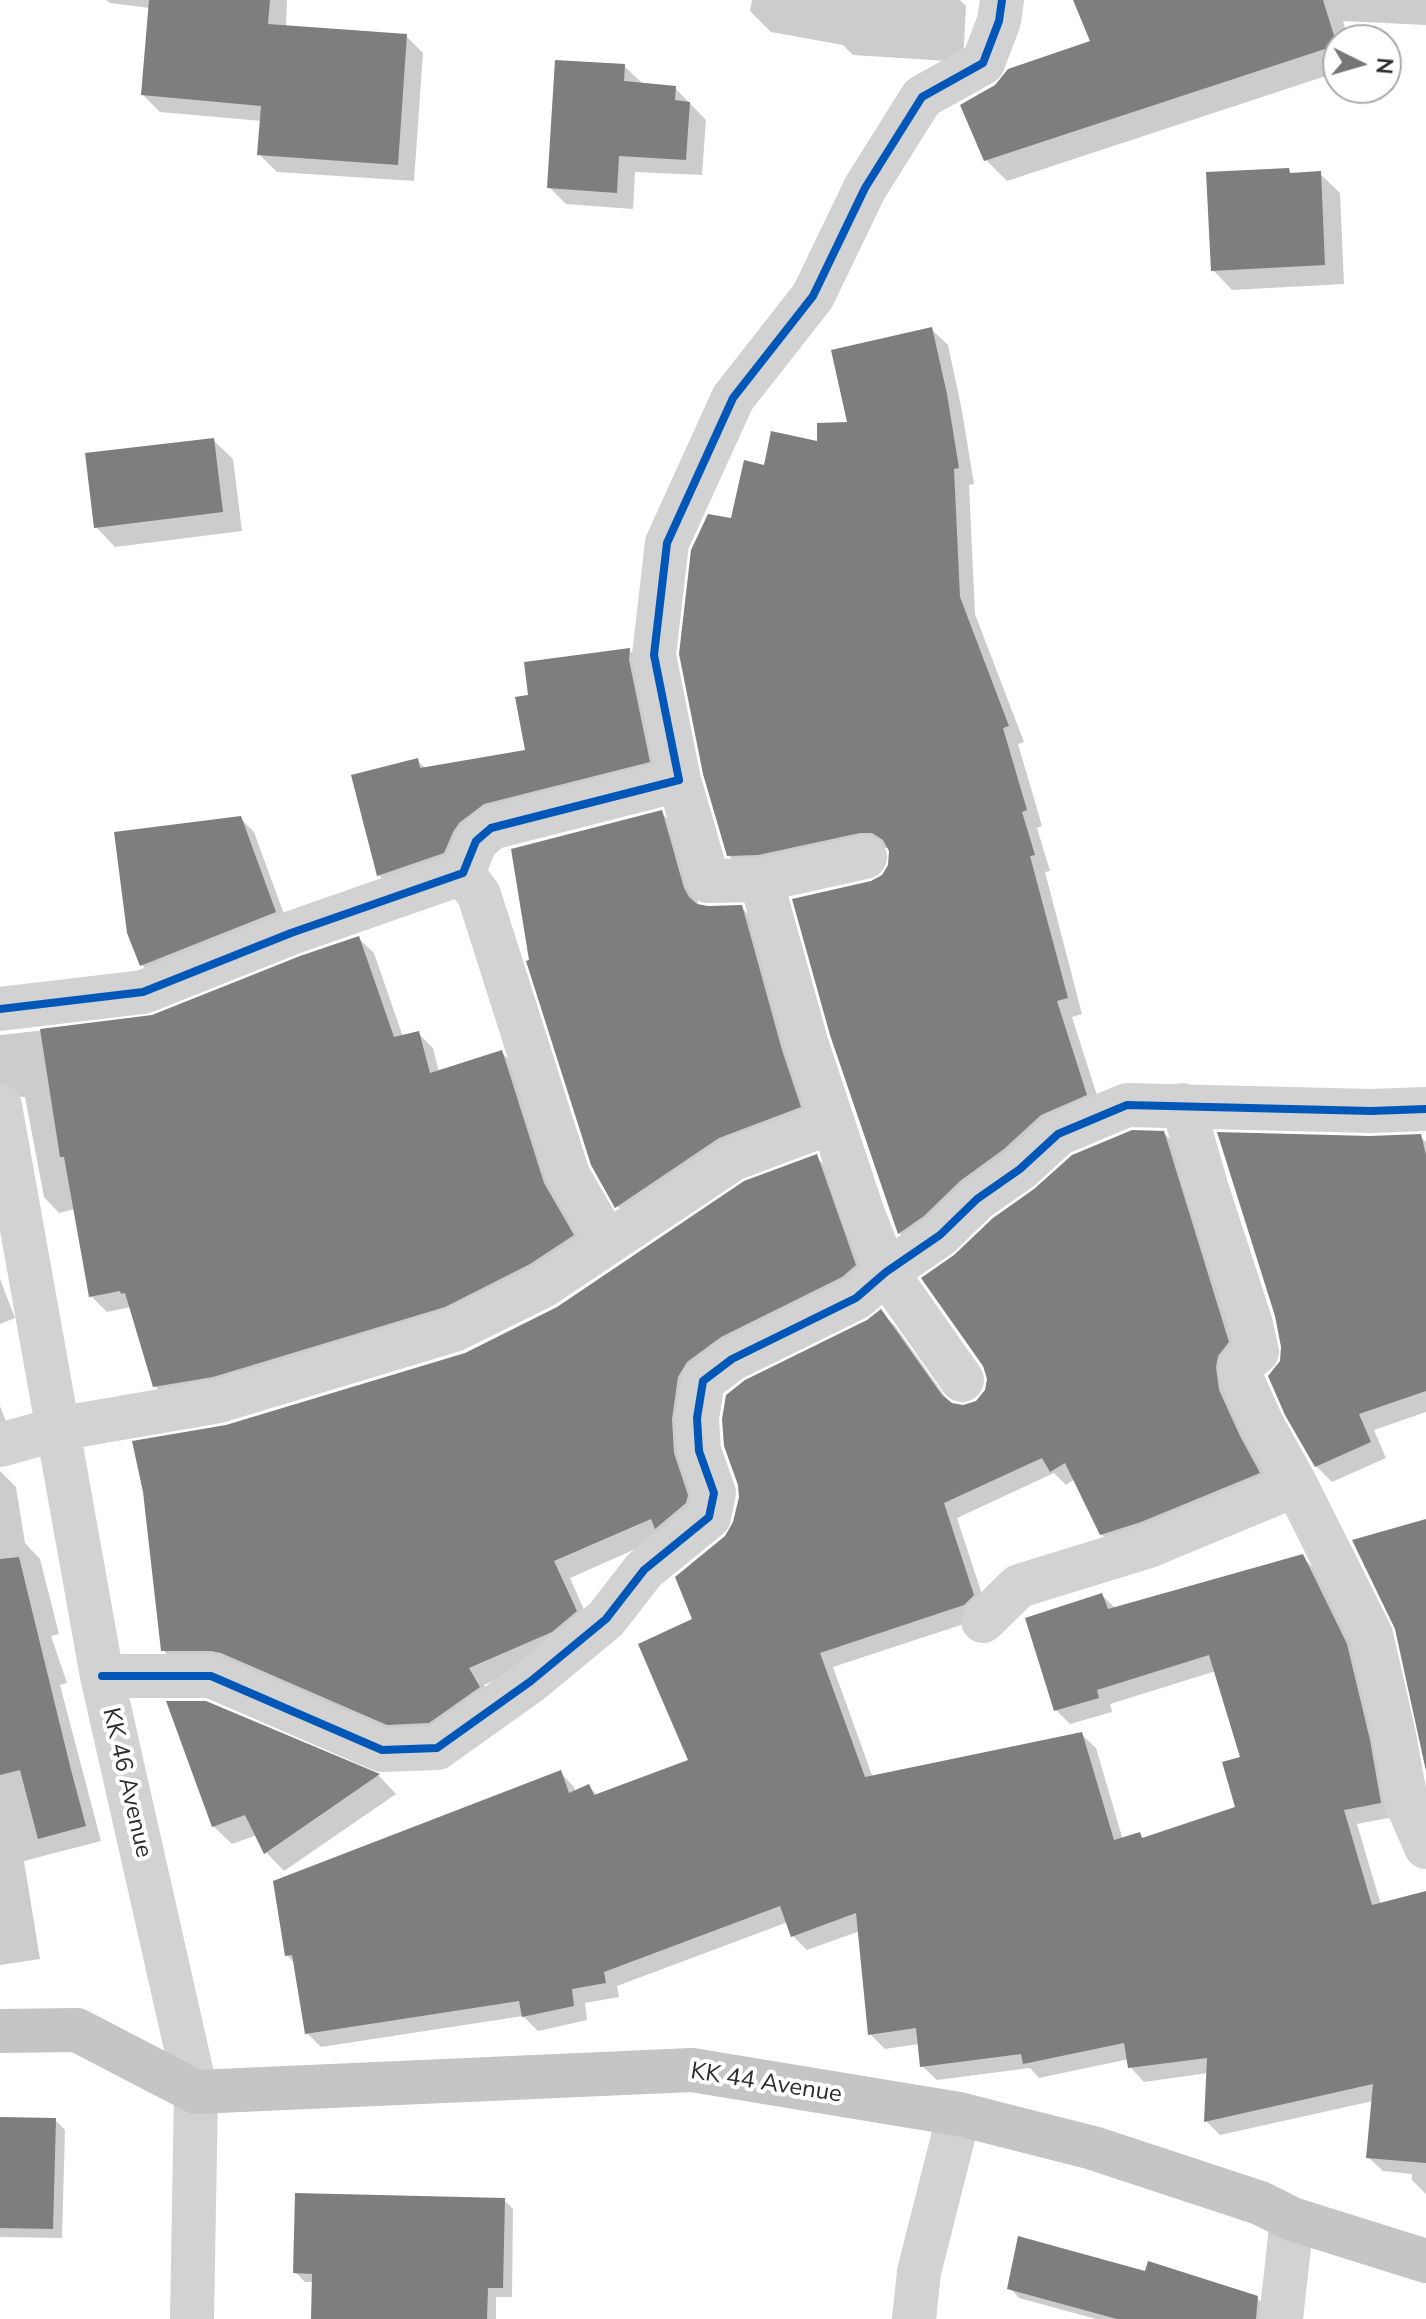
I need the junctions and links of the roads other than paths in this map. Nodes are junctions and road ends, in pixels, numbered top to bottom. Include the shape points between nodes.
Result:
1 (1002, 0) edge
2 (679, 780) junction
3 (865, 857) dead end
4 (463, 873) junction
5 (761, 880) junction
6 (0, 1009) edge
7 (1183, 1105) junction
8 (0, 1106) edge
9 (1426, 1109) edge
10 (832, 1122) junction
11 (607, 1243) junction
12 (886, 1272) junction
13 (962, 1380) dead end
14 (57, 1429) junction
15 (0, 1445) edge
16 (1296, 1485) junction
17 (983, 1621) dead end
18 (102, 1676) junction
19 (1426, 1847) edge
20 (0, 2031) edge
21 (196, 2092) junction
22 (959, 2114) junction
23 (1292, 2219) junction
24 (1426, 2261) edge
25 (192, 2319) edge
26 (914, 2319) edge
27 (1281, 2319) edge

1 - 2 street via 983,63 922,97 865,188 813,296 733,398 667,543 654,655
2 - 4 street via 491,828 476,841
2 - 5 street via 708,881
3 - 5 street
4 - 6 street via 143,992
4 - 11 street via 479,895 568,1175
5 - 10 street
7 - 9 street
7 - 12 street via 1127,1105 1058,1134 940,1235
7 - 16 street via 1254,1338 1257,1352 1241,1365 1242,1380
8 - 14 street, KK 46 Avenue
10 - 11 street via 733,1159
10 - 12 street
11 - 14 street via 543,1286 454,1330 219,1401
12 - 13 street
12 - 18 street via 856,1298 732,1359 703,1381 697,1418 699,1451 714,1493 709,1517 644,1570 606,1619 437,1748 382,1750 211,1676
14 - 15 street
14 - 18 street, KK 46 Avenue
16 - 17 street via 1149,1546 1019,1586
16 - 19 street via 1371,1635 1406,1801
18 - 21 street, KK 46 Avenue
20 - 21 main road via 77,2030
21 - 22 main road, KK 44 Avenue via 692,2070
21 - 25 street, KK 46 Avenue
22 - 23 main road, KK 44 Avenue via 1093,2148 1260,2203
22 - 26 street via 919,2272
23 - 24 main road, KK 44 Avenue
23 - 27 street

